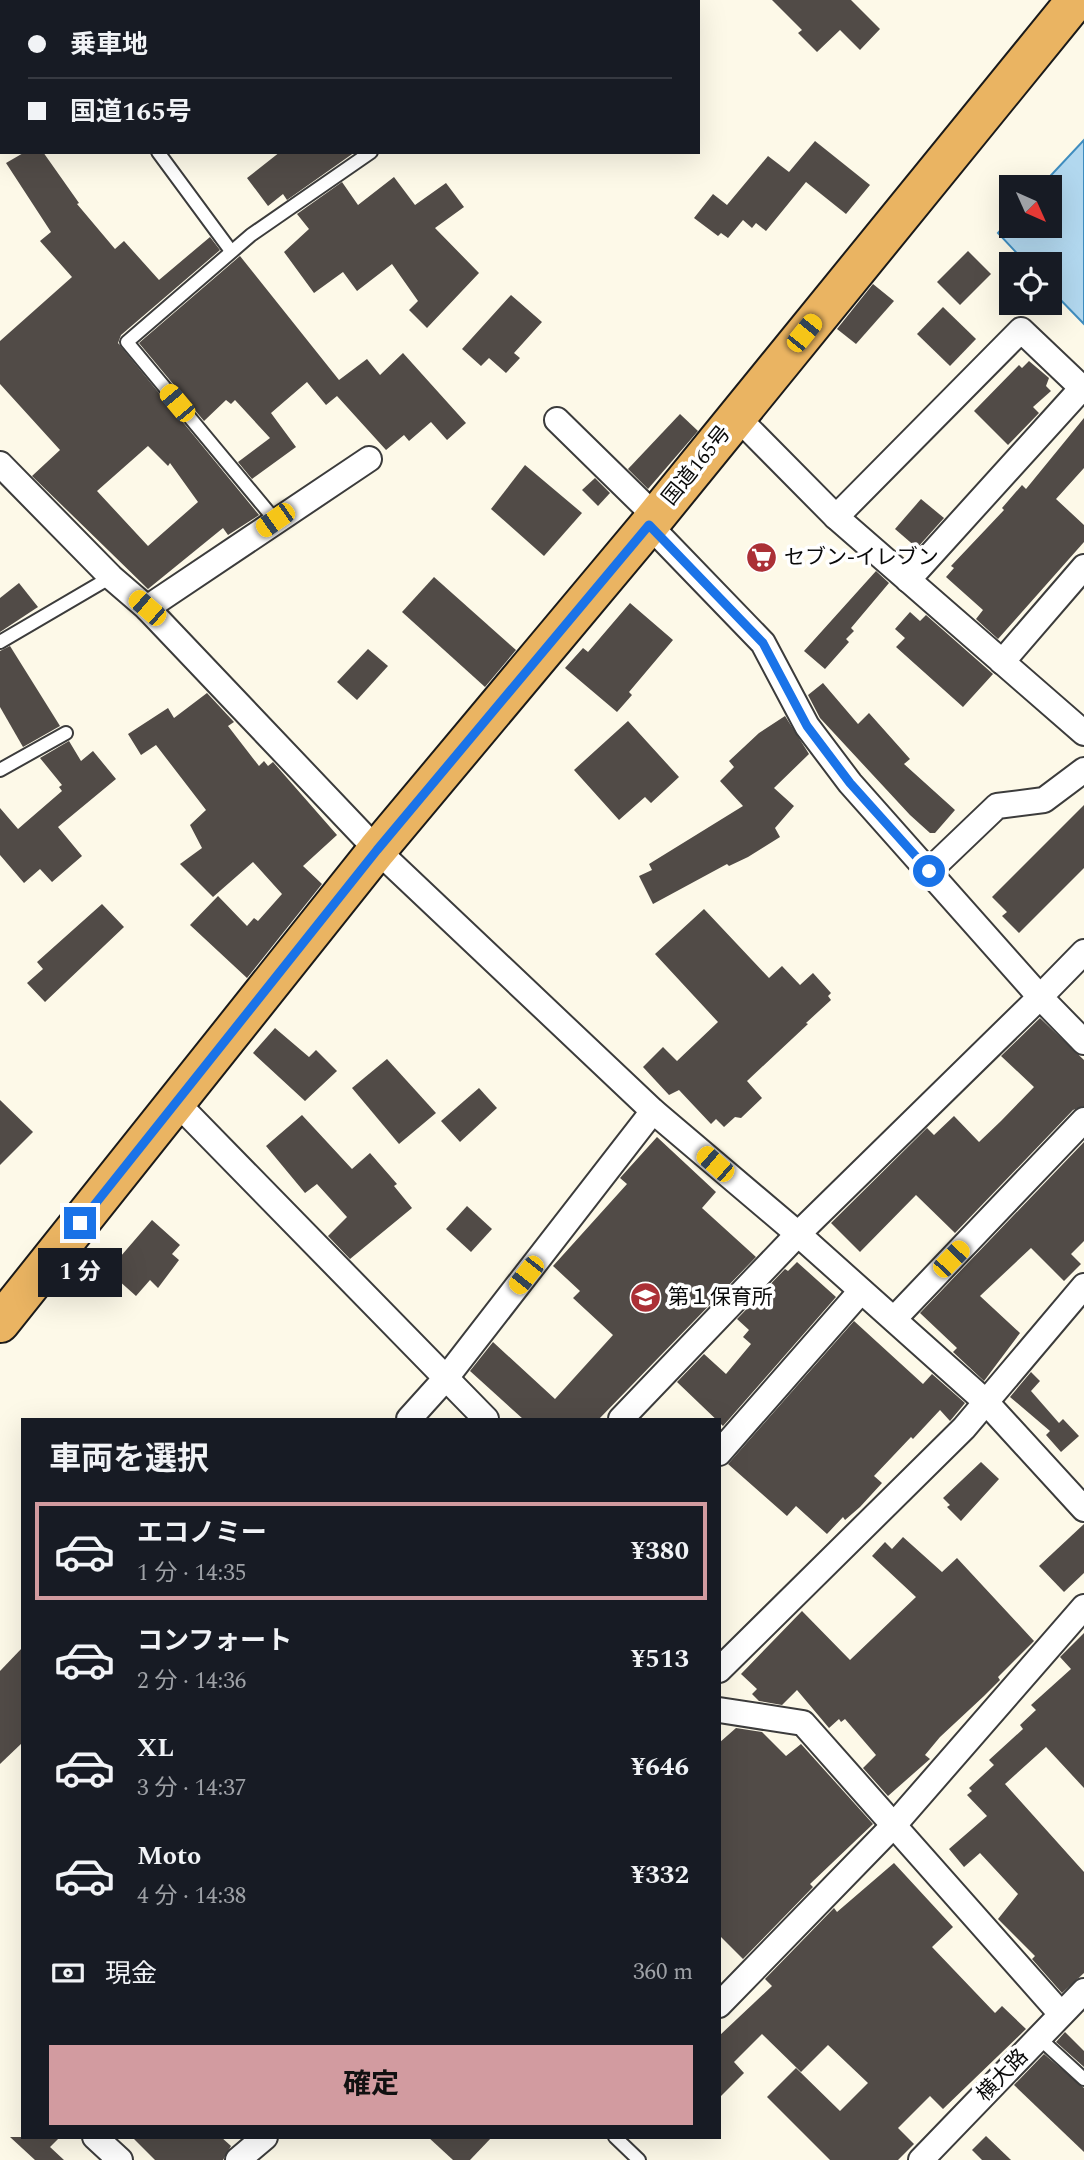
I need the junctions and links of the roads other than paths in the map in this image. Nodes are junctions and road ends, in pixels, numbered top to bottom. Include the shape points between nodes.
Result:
1 (1076, 0) edge
2 (159, 154) edge
3 (368, 154) edge
4 (231, 251) junction
5 (1083, 389) edge
6 (736, 416) junction
7 (557, 420) dead end
8 (369, 459) dead end
9 (0, 464) edge
10 (836, 517) junction
11 (275, 520) junction
12 (652, 520) junction
13 (1084, 567) edge
14 (111, 577) junction
15 (908, 580) junction
16 (147, 608) junction
17 (0, 642) edge
18 (1002, 662) junction
19 (66, 733) dead end
20 (1084, 733) edge
21 (0, 770) edge
22 (1084, 770) edge
23 (377, 850) junction
24 (929, 871) junction
25 (1084, 953) edge
26 (1040, 997) junction
27 (1084, 1042) edge
28 (177, 1103) junction
29 (653, 1111) junction
30 (1084, 1120) edge
31 (798, 1234) junction
32 (1084, 1286) edge
33 (861, 1290) junction
34 (894, 1319) junction
35 (0, 1323) edge
36 (446, 1378) junction
37 (986, 1402) junction
38 (410, 1418) edge
39 (485, 1418) edge
40 (622, 1418) edge
41 (721, 1451) edge
42 (1082, 1504) edge
43 (1084, 1607) edge
44 (721, 1668) edge
45 (721, 1710) edge
46 (894, 1825) junction
47 (1084, 1991) edge
48 (721, 2003) edge
49 (1061, 2014) junction
50 (1038, 2037) junction
51 (1084, 2079) edge
52 (97, 2139) edge
53 (263, 2139) edge
54 (617, 2139) edge
55 (120, 2160) edge
56 (238, 2160) edge
57 (639, 2160) edge
58 (921, 2160) edge

1 - 6 highway, 国道165号
2 - 4 lane
3 - 4 lane
4 - 11 lane via 127,342
5 - 10 street via 1021,330
5 - 15 street
6 - 10 street
6 - 12 highway, 国道165号
7 - 12 street
8 - 11 street
9 - 14 street
10 - 15 street
11 - 16 street
12 - 23 highway, 国道165号
12 - 24 street via 763,643 807,726 850,783
13 - 18 street
14 - 16 street
14 - 17 lane
15 - 18 street
16 - 23 street
18 - 20 street
19 - 21 lane
22 - 24 street via 1044,800 997,806
23 - 28 highway, 国道165号
23 - 29 street
24 - 26 street
25 - 26 street
26 - 27 street
26 - 31 street
28 - 35 highway, 国道165号
28 - 36 street
29 - 31 street
29 - 36 street
30 - 34 street
31 - 33 street
31 - 40 street
32 - 37 street
33 - 34 street
33 - 41 street
34 - 37 street
36 - 38 street
36 - 39 street
37 - 42 street
37 - 44 street
43 - 46 street
45 - 46 street via 803,1723
46 - 48 street
46 - 49 street
47 - 49 street, 横大路
49 - 50 street, 横大路
50 - 51 lane
50 - 58 street, 横大路
52 - 55 street
53 - 56 street
54 - 57 lane

